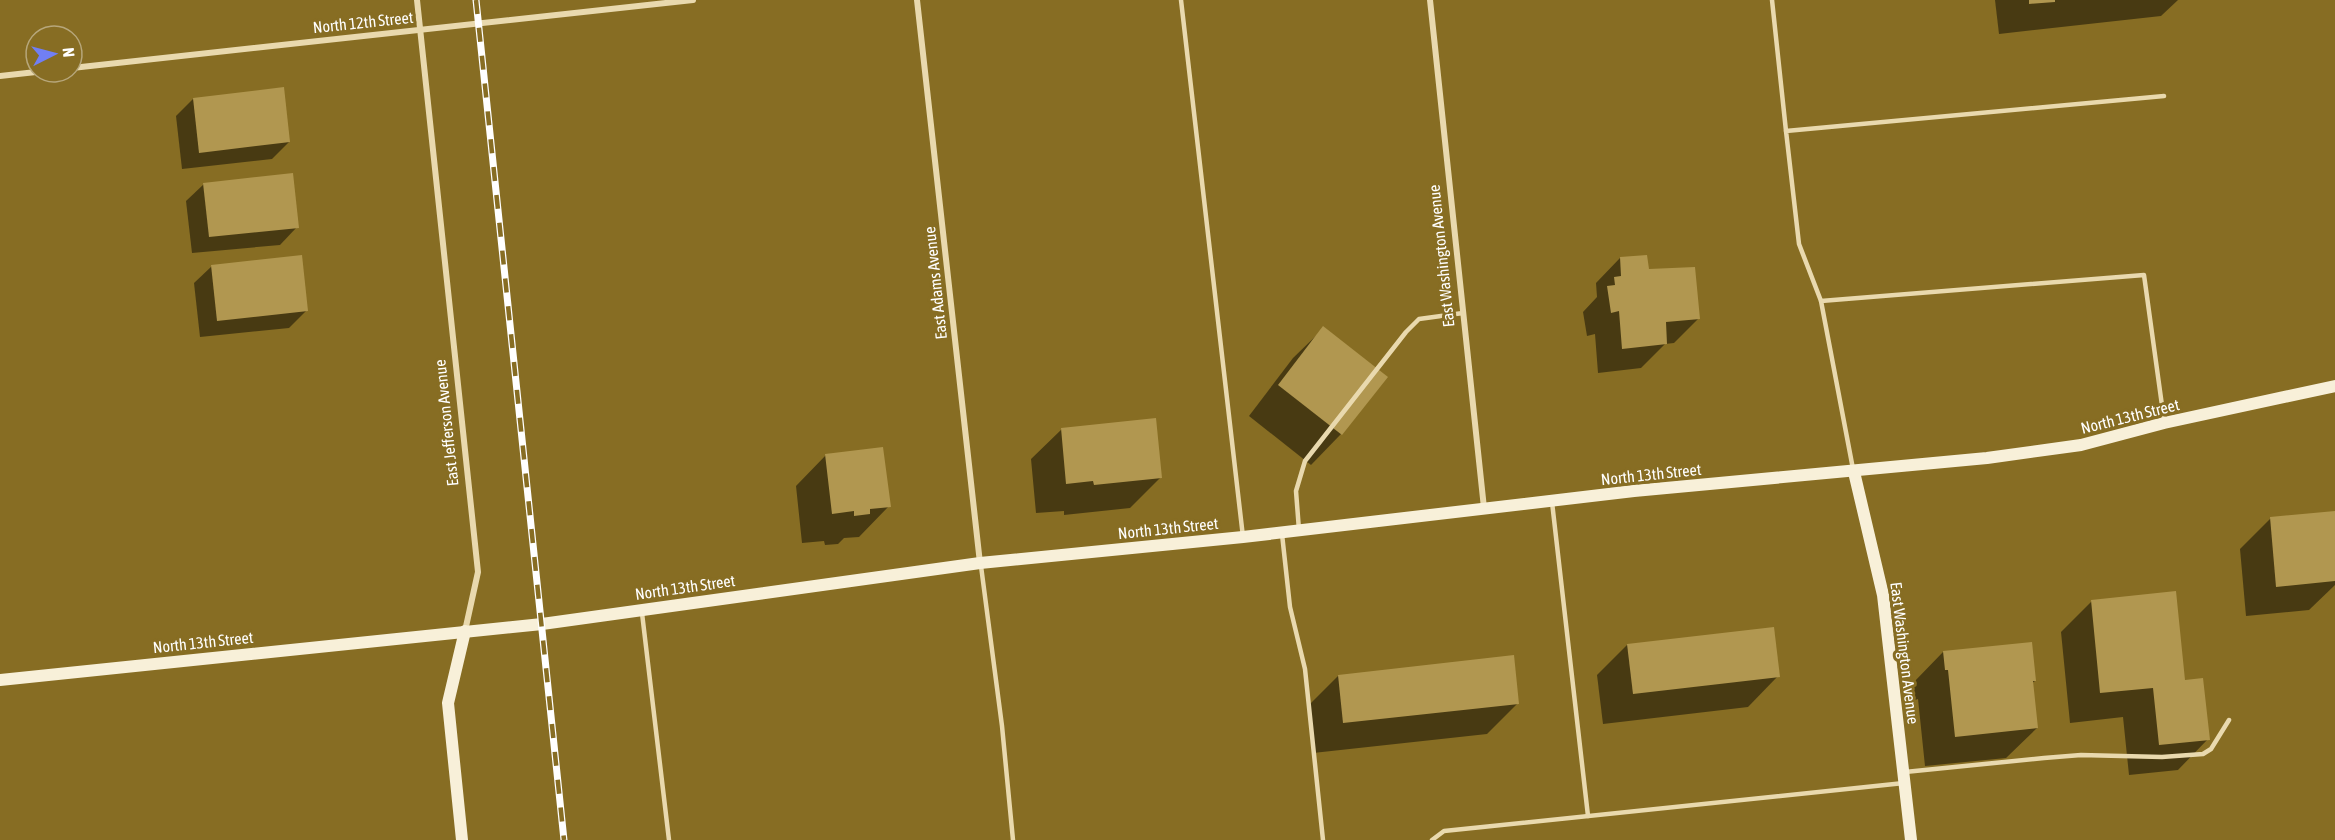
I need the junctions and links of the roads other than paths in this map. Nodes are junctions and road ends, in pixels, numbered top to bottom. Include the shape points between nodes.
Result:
1 (417, 0) edge
2 (693, 0) edge
3 (917, 0) edge
4 (1181, 0) edge
5 (1430, 0) edge
6 (1772, 0) edge
7 (677, 1) edge
8 (420, 30) junction
9 (84, 67) edge
10 (24, 73) edge
11 (0, 76) edge
12 (2164, 96) dead end
13 (1786, 131) junction
14 (1821, 301) junction
15 (1463, 313) junction
16 (2335, 386) edge
17 (2164, 423) junction
18 (1854, 472) junction
19 (1552, 501) junction
20 (1484, 508) junction
21 (1299, 530) junction
22 (1282, 532) junction
23 (1243, 537) junction
24 (980, 563) junction
25 (642, 610) junction
26 (465, 631) junction
27 (0, 680) edge
28 (2229, 720) dead end
29 (1904, 778) junction
30 (1588, 816) junction
31 (462, 840) edge
32 (669, 840) edge
33 (1013, 840) edge
34 (1323, 840) edge
35 (1432, 840) edge
36 (1911, 840) edge

1 - 8 street, East Jefferson Avenue
2 - 7 street, North 12th Street
3 - 24 street, East Adams Avenue
4 - 23 lane
5 - 15 street, East Washington Avenue
6 - 13 lane
7 - 8 street, North 12th Street
8 - 9 street, North 12th Street
8 - 26 street, East Jefferson Avenue via 478,572
10 - 11 street
12 - 13 lane
13 - 14 lane via 1799,244
14 - 17 lane via 2144,275
14 - 18 lane
15 - 20 street, East Washington Avenue
15 - 21 lane via 1419,319 1305,461 1296,491
16 - 17 street, North 13th Street
17 - 18 street, North 13th Street via 2081,446
18 - 19 street, North 13th Street
18 - 29 street, East Washington Avenue via 1882,595
19 - 20 street, North 13th Street
19 - 30 lane
20 - 21 street, North 13th Street
21 - 22 street, North 13th Street
22 - 23 street, North 13th Street
22 - 34 lane via 1290,607 1305,669
23 - 24 street, North 13th Street
24 - 25 street, North 13th Street
24 - 33 lane
25 - 26 street, North 13th Street
25 - 32 lane
26 - 27 street, North 13th Street
26 - 31 street, East Jefferson Avenue via 448,703
28 - 29 lane via 2211,749 2203,754 2044,758
29 - 30 lane
29 - 36 street, East Washington Avenue
30 - 35 lane via 1444,831

